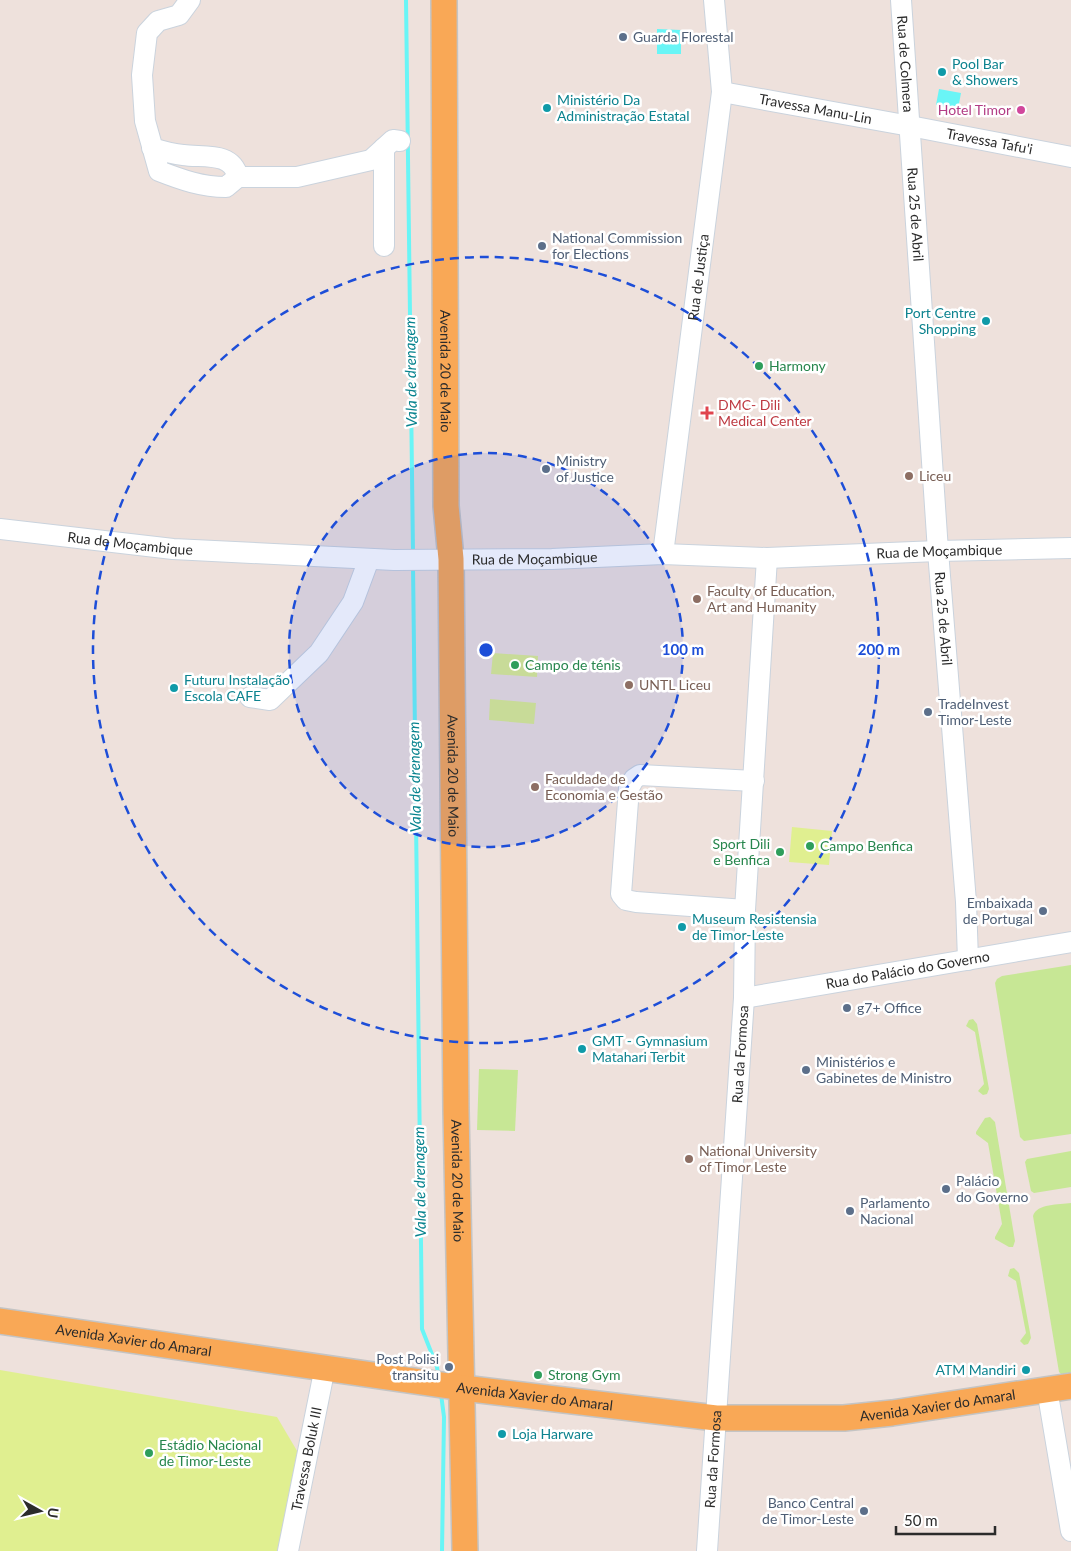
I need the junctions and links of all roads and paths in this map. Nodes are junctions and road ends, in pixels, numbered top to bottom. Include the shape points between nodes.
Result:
1 (190, 0) edge
2 (444, 0) edge
3 (714, 0) edge
4 (900, 0) edge
5 (722, 92) junction
6 (910, 126) junction
7 (152, 148) junction
8 (1071, 157) edge
9 (238, 177) junction
10 (384, 246) dead end
11 (0, 529) edge
12 (1071, 548) edge
13 (938, 551) junction
14 (663, 554) junction
15 (767, 558) junction
16 (369, 559) junction
17 (451, 559) junction
18 (250, 697) dead end
19 (754, 781) junction
20 (745, 910) junction
21 (1071, 942) edge
22 (968, 960) junction
23 (744, 998) junction
24 (0, 1321) edge
25 (325, 1367) junction
26 (463, 1388) junction
27 (1059, 1388) edge
28 (716, 1418) junction
29 (1071, 1531) edge
30 (288, 1551) edge
31 (465, 1551) edge
32 (707, 1551) edge

1 - 7 street via 179,15 158,21 147,33 143,84 145,120
2 - 17 main road, Avenida 20 de Maio via 446,506
3 - 5 street, Rua de Justiça
4 - 6 street, Rua de Colmera
5 - 6 street, Travessa Manu-Lin
5 - 14 street, Rua de Justiça
6 - 8 street, Travessa Tafu'i
6 - 13 street, Rua 25 de Abril
7 - 9 street via 223,158 236,168
7 - 9 street via 159,171 181,180 226,187
9 - 10 street via 297,176 371,160 392,144
11 - 16 street, Rua de Moçambique via 173,549
12 - 13 street, Rua de Moçambique
13 - 15 street, Rua de Moçambique
13 - 22 street, Rua 25 de Abril
14 - 15 street, Rua de Moçambique
14 - 17 street, Rua de Moçambique
15 - 19 street, Rua da Formosa
16 - 17 street, Rua de Moçambique
16 - 18 street via 353,602 319,653 270,700
17 - 26 main road, Avenida 20 de Maio via 456,1111
19 - 20 street, Rua da Formosa
19 - 20 street via 640,775 634,779 629,788 621,894 626,900 636,902
20 - 23 street, Rua da Formosa
21 - 22 street, Rua do Palácio do Governo
22 - 23 street, Rua do Palácio do Governo
23 - 28 street, Rua da Formosa
24 - 25 main road, Avenida Xavier do Amaral
25 - 26 main road, Avenida Xavier do Amaral
25 - 30 street, Travessa Boluk III
26 - 28 main road, Avenida Xavier do Amaral
26 - 31 main road, Avenida 20 de Maio
27 - 28 main road, Avenida Xavier do Amaral via 844,1418
27 - 29 street
28 - 32 street, Rua da Formosa

